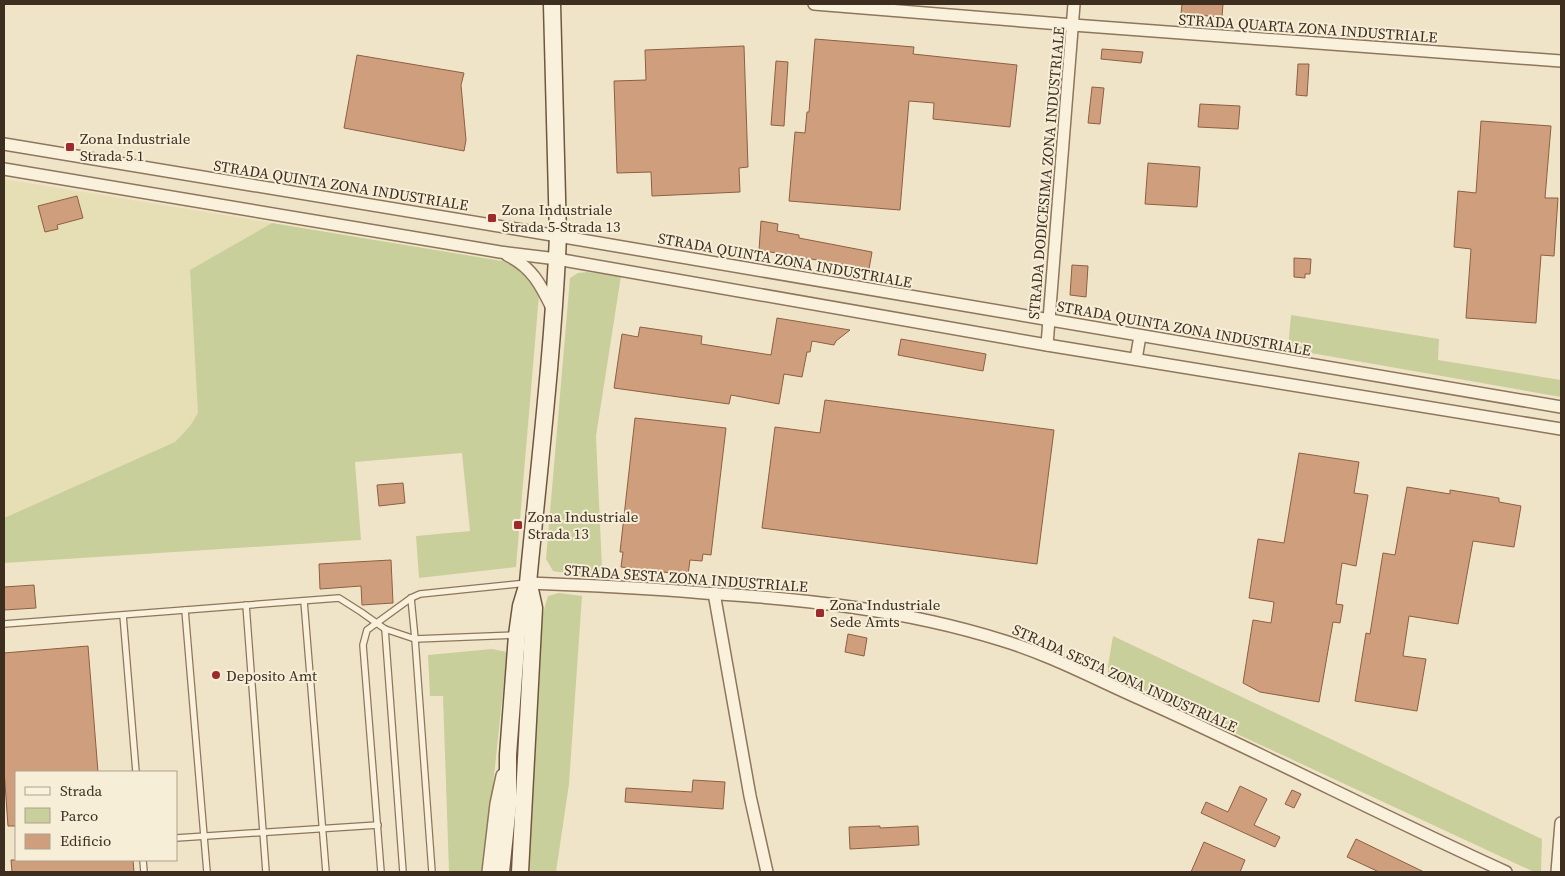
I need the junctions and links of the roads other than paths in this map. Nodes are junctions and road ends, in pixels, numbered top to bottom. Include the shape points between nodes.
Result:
1 (552, 4) edge
2 (814, 4) edge
3 (1074, 4) edge
4 (1073, 25) junction
5 (1561, 61) edge
6 (4, 144) edge
7 (4, 169) edge
8 (558, 236) junction
9 (500, 252) junction
10 (557, 259) junction
11 (553, 311) junction
12 (1049, 320) junction
13 (1140, 336) junction
14 (1047, 345) junction
15 (1136, 359) junction
16 (1561, 407) edge
17 (1561, 429) edge
18 (528, 583) junction
19 (714, 593) junction
20 (411, 598) junction
21 (304, 601) junction
22 (246, 605) junction
23 (185, 610) junction
24 (123, 615) junction
25 (375, 623) junction
26 (4, 624) edge
27 (385, 629) junction
28 (518, 635) junction
29 (415, 639) junction
30 (508, 755) junction
31 (136, 771) edge
32 (1561, 823) edge
33 (378, 825) junction
34 (322, 829) junction
35 (264, 832) junction
36 (204, 836) junction
37 (178, 838) edge
38 (207, 872) edge
39 (266, 872) edge
40 (326, 872) edge
41 (381, 872) edge
42 (404, 872) edge
43 (432, 872) edge
44 (490, 872) edge
45 (502, 872) edge
46 (520, 872) edge
47 (767, 872) edge
48 (1506, 872) edge
49 (1557, 872) edge

1 - 8 main road
2 - 4 street, STRADA QUARTA ZONA INDUSTRIALE
3 - 4 street, STRADA DODICESIMA ZONA INDUSTRIALE
4 - 5 street, STRADA QUARTA ZONA INDUSTRIALE
4 - 12 street, STRADA DODICESIMA ZONA INDUSTRIALE
6 - 8 street, STRADA QUINTA ZONA INDUSTRIALE
7 - 9 street
8 - 10 main road
8 - 12 street, STRADA QUINTA ZONA INDUSTRIALE
9 - 10 street
9 - 11 street via 527,268
10 - 11 main road
10 - 14 street
11 - 18 main road
12 - 13 street, STRADA QUINTA ZONA INDUSTRIALE
12 - 14 street, STRADA DODICESIMA ZONA INDUSTRIALE
13 - 15 street
13 - 16 street, STRADA QUINTA ZONA INDUSTRIALE
14 - 15 street
15 - 17 street
18 - 19 street, STRADA SESTA ZONA INDUSTRIALE
18 - 20 lane via 420,594
18 - 28 main road via 521,606
18 - 46 main road via 534,608
19 - 47 street via 750,796
19 - 48 street, STRADA SESTA ZONA INDUSTRIALE via 867,609 941,623 1011,643 1198,725
20 - 25 lane
20 - 29 lane
21 - 22 lane
21 - 25 lane via 339,598
21 - 34 lane
22 - 23 lane
22 - 35 lane
23 - 24 lane
23 - 36 lane
24 - 26 lane
24 - 31 lane
25 - 27 lane
25 - 33 lane via 366,630 364,645
27 - 29 lane
27 - 42 lane
28 - 29 lane
28 - 30 main road
29 - 43 lane
30 - 44 street
30 - 45 main road via 508,805
32 - 49 street
33 - 34 lane
33 - 41 lane
34 - 35 lane
34 - 40 lane
35 - 36 lane
35 - 39 lane
36 - 37 lane
36 - 38 lane

